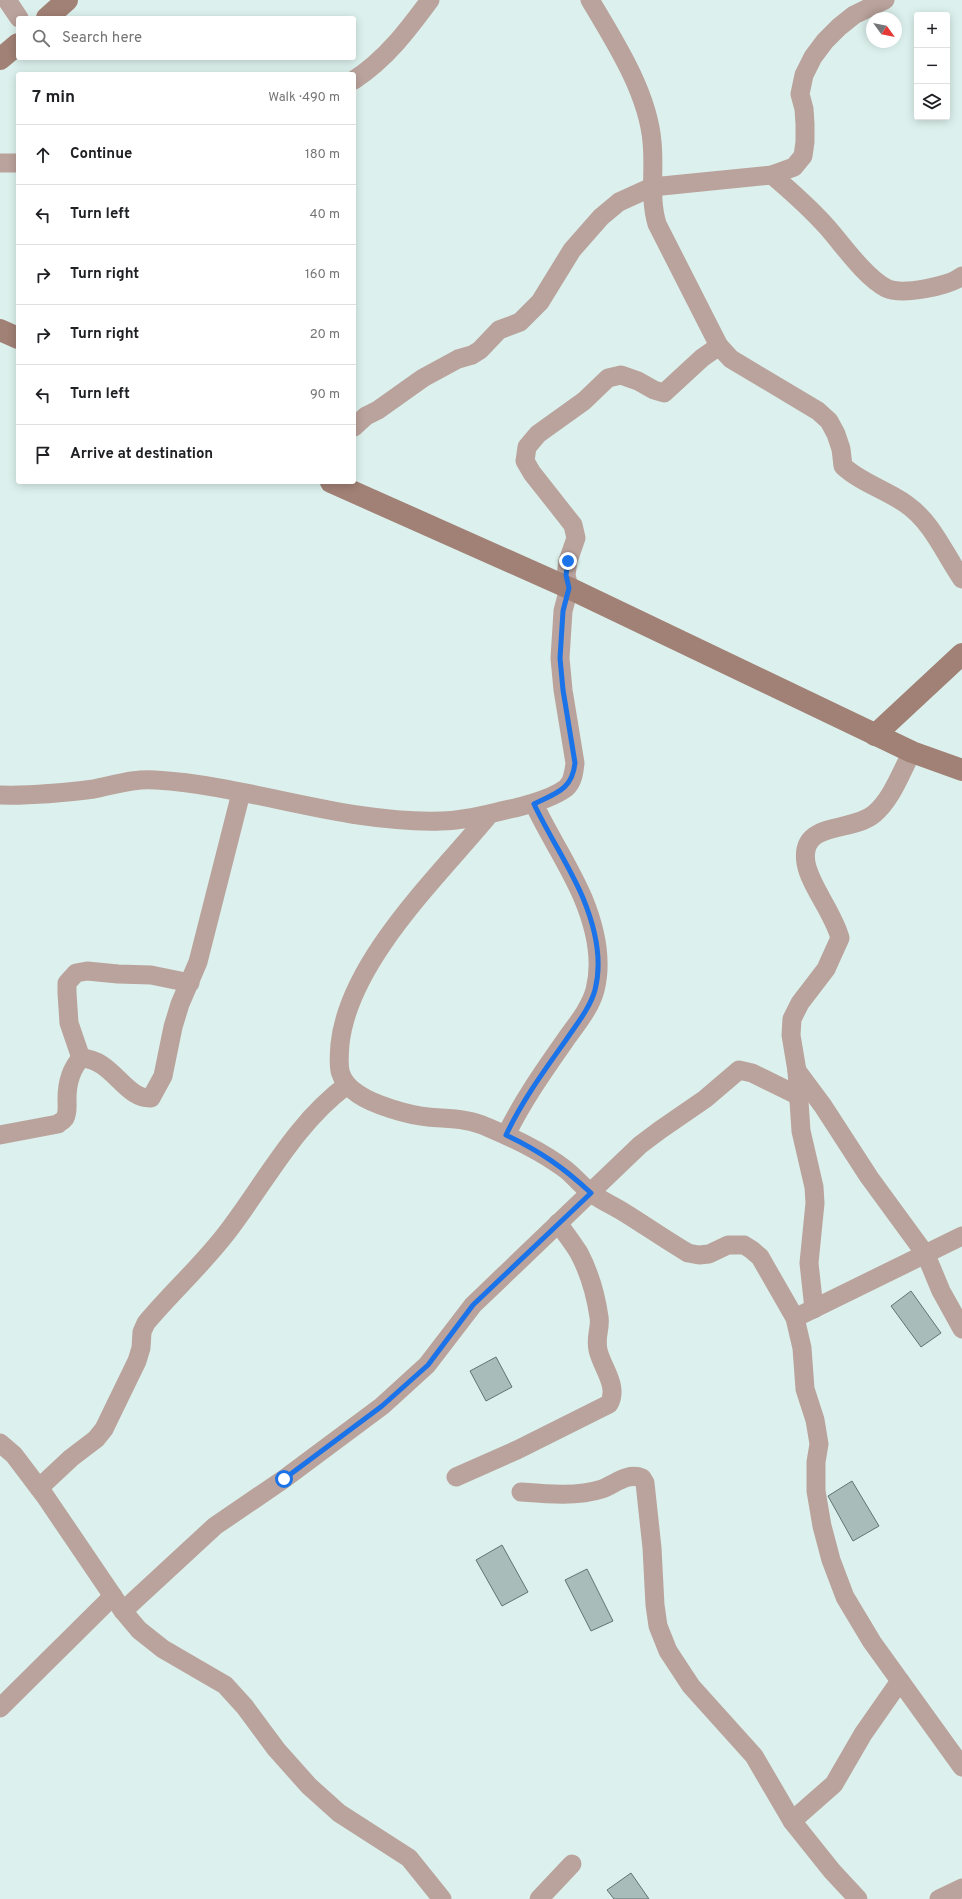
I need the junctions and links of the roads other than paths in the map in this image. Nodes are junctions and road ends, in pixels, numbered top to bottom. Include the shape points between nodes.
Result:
1 (7, 0) edge
2 (67, 0) edge
3 (430, 0) edge
4 (590, 0) edge
5 (885, 0) edge
6 (18, 16) edge
7 (49, 16) edge
8 (16, 46) edge
9 (0, 59) edge
10 (356, 79) edge
11 (0, 163) edge
12 (16, 163) edge
13 (772, 175) junction
14 (652, 187) junction
15 (962, 276) edge
16 (0, 330) edge
17 (16, 337) edge
18 (719, 346) junction
19 (356, 425) edge
20 (335, 484) edge
21 (962, 579) edge
22 (569, 588) junction
23 (962, 654) edge
24 (875, 735) junction
25 (912, 752) junction
26 (962, 770) edge
27 (241, 793) junction
28 (0, 795) edge
29 (534, 804) junction
30 (489, 815) junction
31 (190, 983) junction
32 (81, 1058) junction
33 (797, 1071) junction
34 (347, 1085) junction
35 (799, 1096) junction
36 (0, 1135) edge
37 (506, 1135) junction
38 (591, 1193) junction
39 (558, 1223) junction
40 (962, 1236) edge
41 (926, 1254) junction
42 (814, 1308) junction
43 (795, 1318) junction
44 (962, 1329) edge
45 (0, 1443) edge
46 (456, 1477) dead end
47 (40, 1488) junction
48 (520, 1492) dead end
49 (118, 1603) junction
50 (900, 1681) junction
51 (0, 1708) edge
52 (962, 1767) edge
53 (792, 1821) junction
54 (572, 1864) dead end
55 (962, 1888) edge
56 (442, 1899) edge
57 (539, 1899) edge
58 (858, 1899) edge
59 (939, 1899) edge

1 - 6 street
2 - 7 street
3 - 10 street via 385,55
4 - 14 street via 609,32 647,110 652,142
5 - 13 street via 854,15 825,41 813,57 804,75 800,94 805,124 803,156 794,167
8 - 9 street
11 - 12 street
13 - 14 street
13 - 15 street via 804,202 871,278 887,289 904,291 932,288
14 - 18 street via 653,208 658,224
14 - 19 street via 619,202 601,217 572,250 540,302 520,322 499,330 472,355 458,359 423,378
16 - 17 street
18 - 21 street via 731,359 818,411 829,421 841,449 843,466 890,493 920,516
18 - 22 street via 664,392 621,375 608,378 584,401 538,434 527,447 525,461 532,473 573,525 576,538 566,575
20 - 22 street
22 - 24 street
22 - 29 street via 563,611 560,658 575,763 574,775 566,788
23 - 24 street
24 - 25 street
25 - 26 street
25 - 33 street via 893,788 874,815 855,824 823,830 812,838 804,852 807,866 837,926 840,938 826,969 800,1002 792,1019 791,1035
27 - 28 street via 155,780 126,782 65,793
27 - 30 street via 304,806 415,821 443,822
27 - 31 street via 206,935
29 - 30 street
29 - 37 street via 548,834 569,866 583,898 594,927 599,960 595,990 582,1016 527,1096
30 - 34 street via 408,908 377,953 356,990 341,1034 340,1076
31 - 32 street via 173,1027 163,1076 151,1098 133,1092 106,1066
31 - 32 street via 151,975 87,971 76,973 67,983 67,993 69,1023
32 - 36 street via 70,1077 67,1113 64,1120 58,1124
33 - 35 street
33 - 41 street via 869,1177
34 - 37 street via 383,1106 427,1117 479,1123
34 - 47 street via 311,1118 288,1146 226,1234 146,1323 137,1361 104,1429
35 - 38 street via 752,1073 739,1070 705,1099 640,1145
35 - 42 street via 801,1131 814,1187 815,1203 809,1263
37 - 38 street via 531,1147 566,1170
38 - 39 street
38 - 43 street via 688,1253 709,1254 728,1245 744,1245 760,1257
39 - 46 street via 579,1254 593,1292 600,1319 596,1340 614,1396 610,1404
39 - 49 street via 473,1305 428,1365 382,1406 284,1479 215,1526
40 - 41 street
41 - 42 street
41 - 44 street via 941,1291
42 - 43 street
43 - 50 street via 802,1348 805,1389 815,1420 819,1444 816,1491 831,1560 845,1597 872,1642
45 - 47 street via 14,1455
47 - 49 street
48 - 53 street via 588,1492 631,1475 642,1478 645,1483 651,1532 655,1605 663,1641 691,1686 754,1756
49 - 51 street
49 - 56 street via 139,1630 163,1649 225,1685 309,1786 339,1813 409,1858
50 - 52 street
50 - 53 street via 863,1734 834,1784
53 - 58 street
54 - 57 street
55 - 59 street

